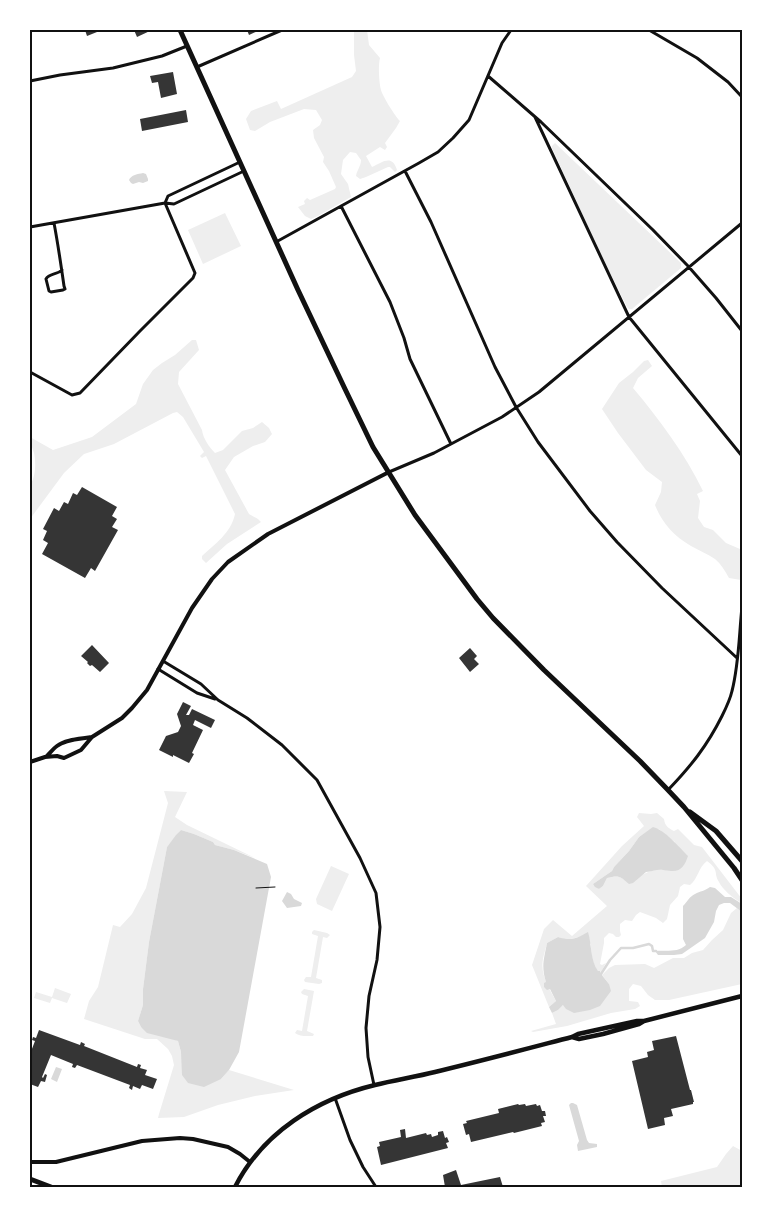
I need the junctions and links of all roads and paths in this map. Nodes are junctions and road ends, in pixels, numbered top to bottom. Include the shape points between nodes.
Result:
1 (180, 30) edge
2 (282, 30) edge
3 (511, 30) edge
4 (649, 30) edge
5 (187, 46) junction
6 (197, 67) junction
7 (488, 76) junction
8 (30, 81) edge
9 (742, 97) edge
10 (535, 116) junction
11 (240, 162) junction
12 (405, 170) junction
13 (244, 171) junction
14 (165, 202) junction
15 (341, 206) junction
16 (742, 222) edge
17 (54, 223) junction
18 (30, 227) edge
19 (276, 242) junction
20 (688, 266) junction
21 (62, 270) junction
22 (629, 317) junction
23 (742, 331) edge
24 (30, 372) edge
25 (516, 407) junction
26 (451, 444) junction
27 (742, 456) edge
28 (389, 472) junction
29 (742, 607) edge
30 (737, 658) junction
31 (163, 661) junction
32 (158, 669) junction
33 (218, 700) junction
34 (92, 738) junction
35 (45, 757) junction
36 (30, 762) edge
37 (668, 790) junction
38 (684, 807) junction
39 (742, 861) edge
40 (742, 880) edge
41 (275, 886) dead end
42 (256, 888) dead end
43 (742, 996) edge
44 (374, 1085) junction
45 (335, 1098) junction
46 (30, 1162) edge
47 (250, 1162) junction
48 (30, 1179) edge
49 (52, 1187) edge
50 (235, 1187) edge
51 (376, 1187) edge

1 - 5 main road
2 - 6 street
3 - 7 street
4 - 9 street via 697,58
5 - 6 main road
5 - 8 street via 113,68
6 - 11 main road
7 - 10 street
7 - 12 street via 469,120 438,152
10 - 20 street
10 - 22 street
11 - 13 main road
11 - 14 street via 168,196
12 - 15 street
12 - 25 street via 432,222 487,351
13 - 14 street via 174,204
13 - 19 main road
14 - 17 street
14 - 24 street via 192,264 193,278 80,393 72,395
15 - 19 street
15 - 26 street via 390,302 410,359
16 - 20 street
17 - 18 street
17 - 21 street
19 - 28 main road via 373,447
20 - 22 street
20 - 23 street
21 - 21 street via 46,279 49,291 65,288
22 - 25 street via 540,392
22 - 27 street
25 - 26 street
25 - 30 street via 538,442 617,542
26 - 28 street
28 - 31 street via 268,534 228,562 200,595
28 - 37 main road via 415,515 493,618
29 - 30 street
30 - 37 street via 732,692 716,729 691,766
31 - 32 street
31 - 33 street via 201,684
32 - 33 street via 197,693
32 - 34 street via 132,708
33 - 44 street via 282,745 317,780 376,893 380,927 366,1028
34 - 35 street via 76,738 58,745
34 - 35 street via 81,750 64,758
35 - 36 street
37 - 38 main road
38 - 39 main road via 716,830
38 - 40 main road
41 - 42 path
43 - 44 main road
44 - 45 main road
45 - 47 main road via 302,1114 269,1140
45 - 51 street via 350,1140
46 - 47 street via 56,1162 142,1141 180,1138 228,1147
47 - 50 main road
48 - 49 main road

